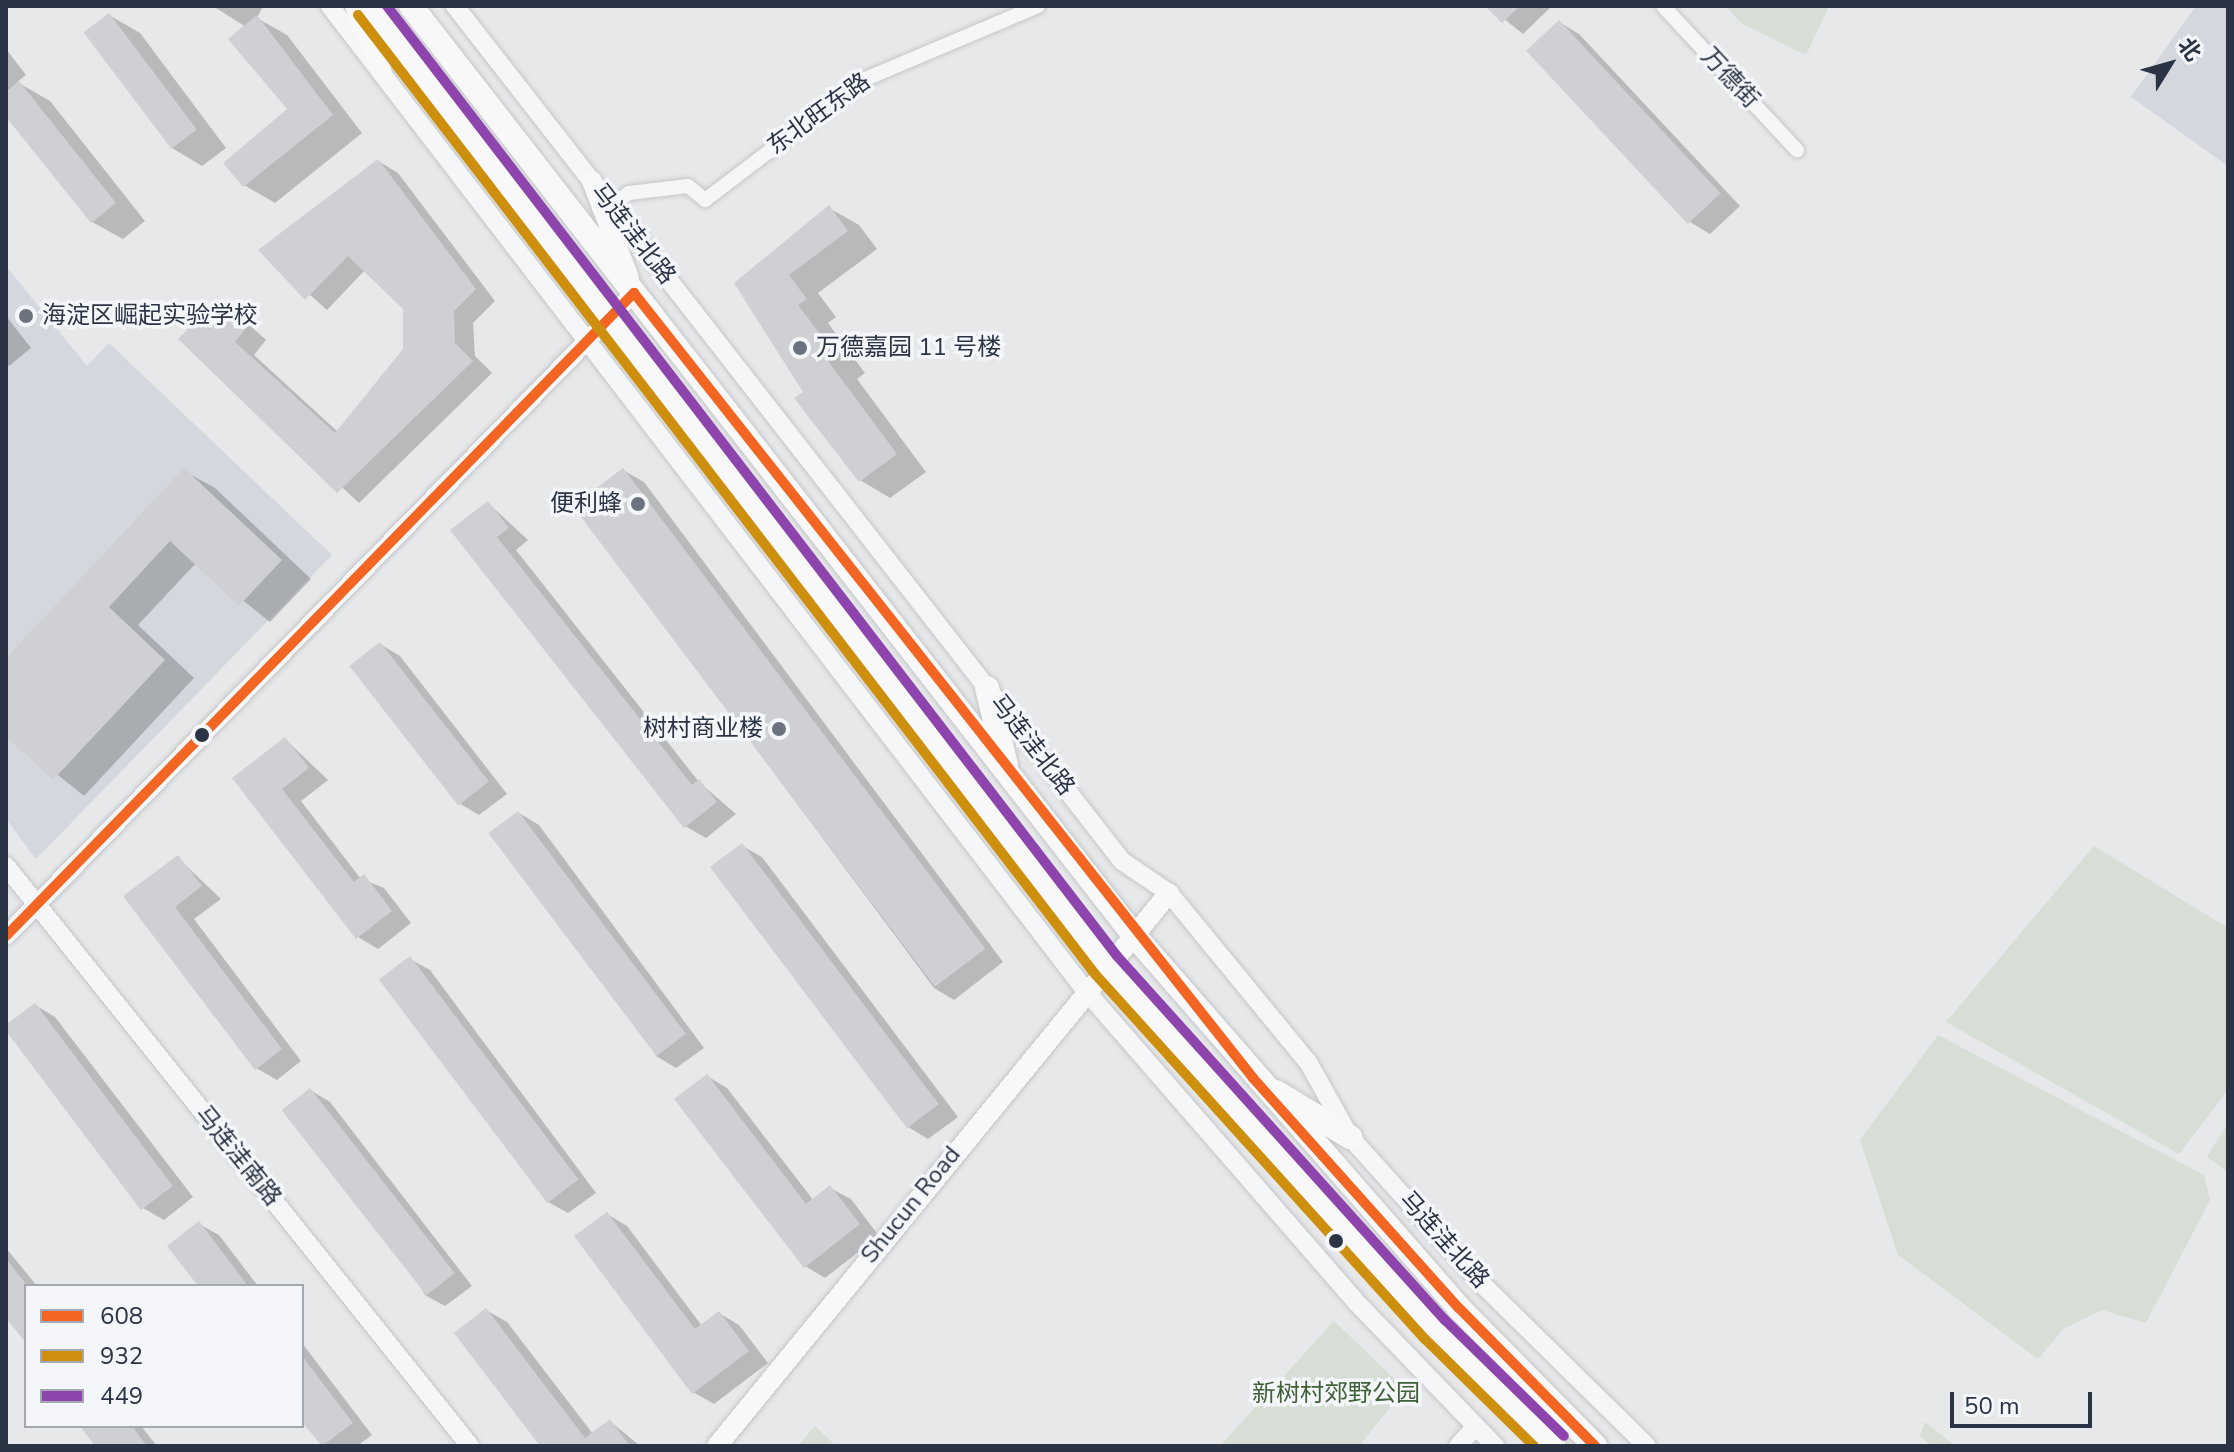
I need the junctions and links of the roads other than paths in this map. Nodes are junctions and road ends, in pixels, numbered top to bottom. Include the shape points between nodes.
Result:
1 (330, 6) edge
2 (355, 6) edge
3 (369, 6) edge
4 (411, 6) edge
5 (455, 6) edge
6 (1038, 6) edge
7 (1663, 6) edge
8 (382, 72) junction
9 (1797, 150) dead end
10 (592, 181) junction
11 (611, 206) junction
12 (634, 293) junction
13 (609, 318) junction
14 (587, 340) junction
15 (987, 688) junction
16 (1009, 775) junction
17 (6, 866) edge
18 (1169, 893) junction
19 (35, 903) junction
20 (1133, 934) junction
21 (6, 936) edge
22 (1106, 965) junction
23 (1085, 990) junction
24 (1253, 1078) junction
25 (1350, 1137) junction
26 (1475, 1427) junction
27 (470, 1446) edge
28 (717, 1446) edge
29 (1458, 1446) edge
30 (1495, 1446) edge
31 (1554, 1446) edge
32 (1595, 1446) edge
33 (1647, 1446) edge

1 - 8 street
2 - 8 main road
3 - 13 main road
4 - 12 main road
5 - 10 street, 马连洼北路
6 - 11 street, 东北旺东路 via 863,80 705,200 688,186 629,193
7 - 9 street, 万德街
8 - 14 street
10 - 11 street, 马连洼北路
10 - 12 main road
11 - 15 street, 马连洼北路
12 - 13 street
12 - 16 main road
13 - 14 street
13 - 22 main road
14 - 19 street
14 - 23 street
15 - 16 main road
15 - 18 street, 马连洼北路 via 1122,861
16 - 20 main road
17 - 19 street, 马连洼南路
18 - 20 main road, Shucun Road
18 - 25 street, 马连洼北路 via 1308,1062
19 - 21 street
19 - 27 street, 马连洼南路
20 - 22 main road, Shucun Road
20 - 24 main road
22 - 23 main road, Shucun Road
22 - 31 main road via 1435,1330
23 - 26 street via 1205,1132
23 - 28 main road, Shucun Road
24 - 25 main road
24 - 32 main road via 1459,1308
25 - 33 street, 马连洼北路 via 1479,1281
26 - 29 street
26 - 30 street

